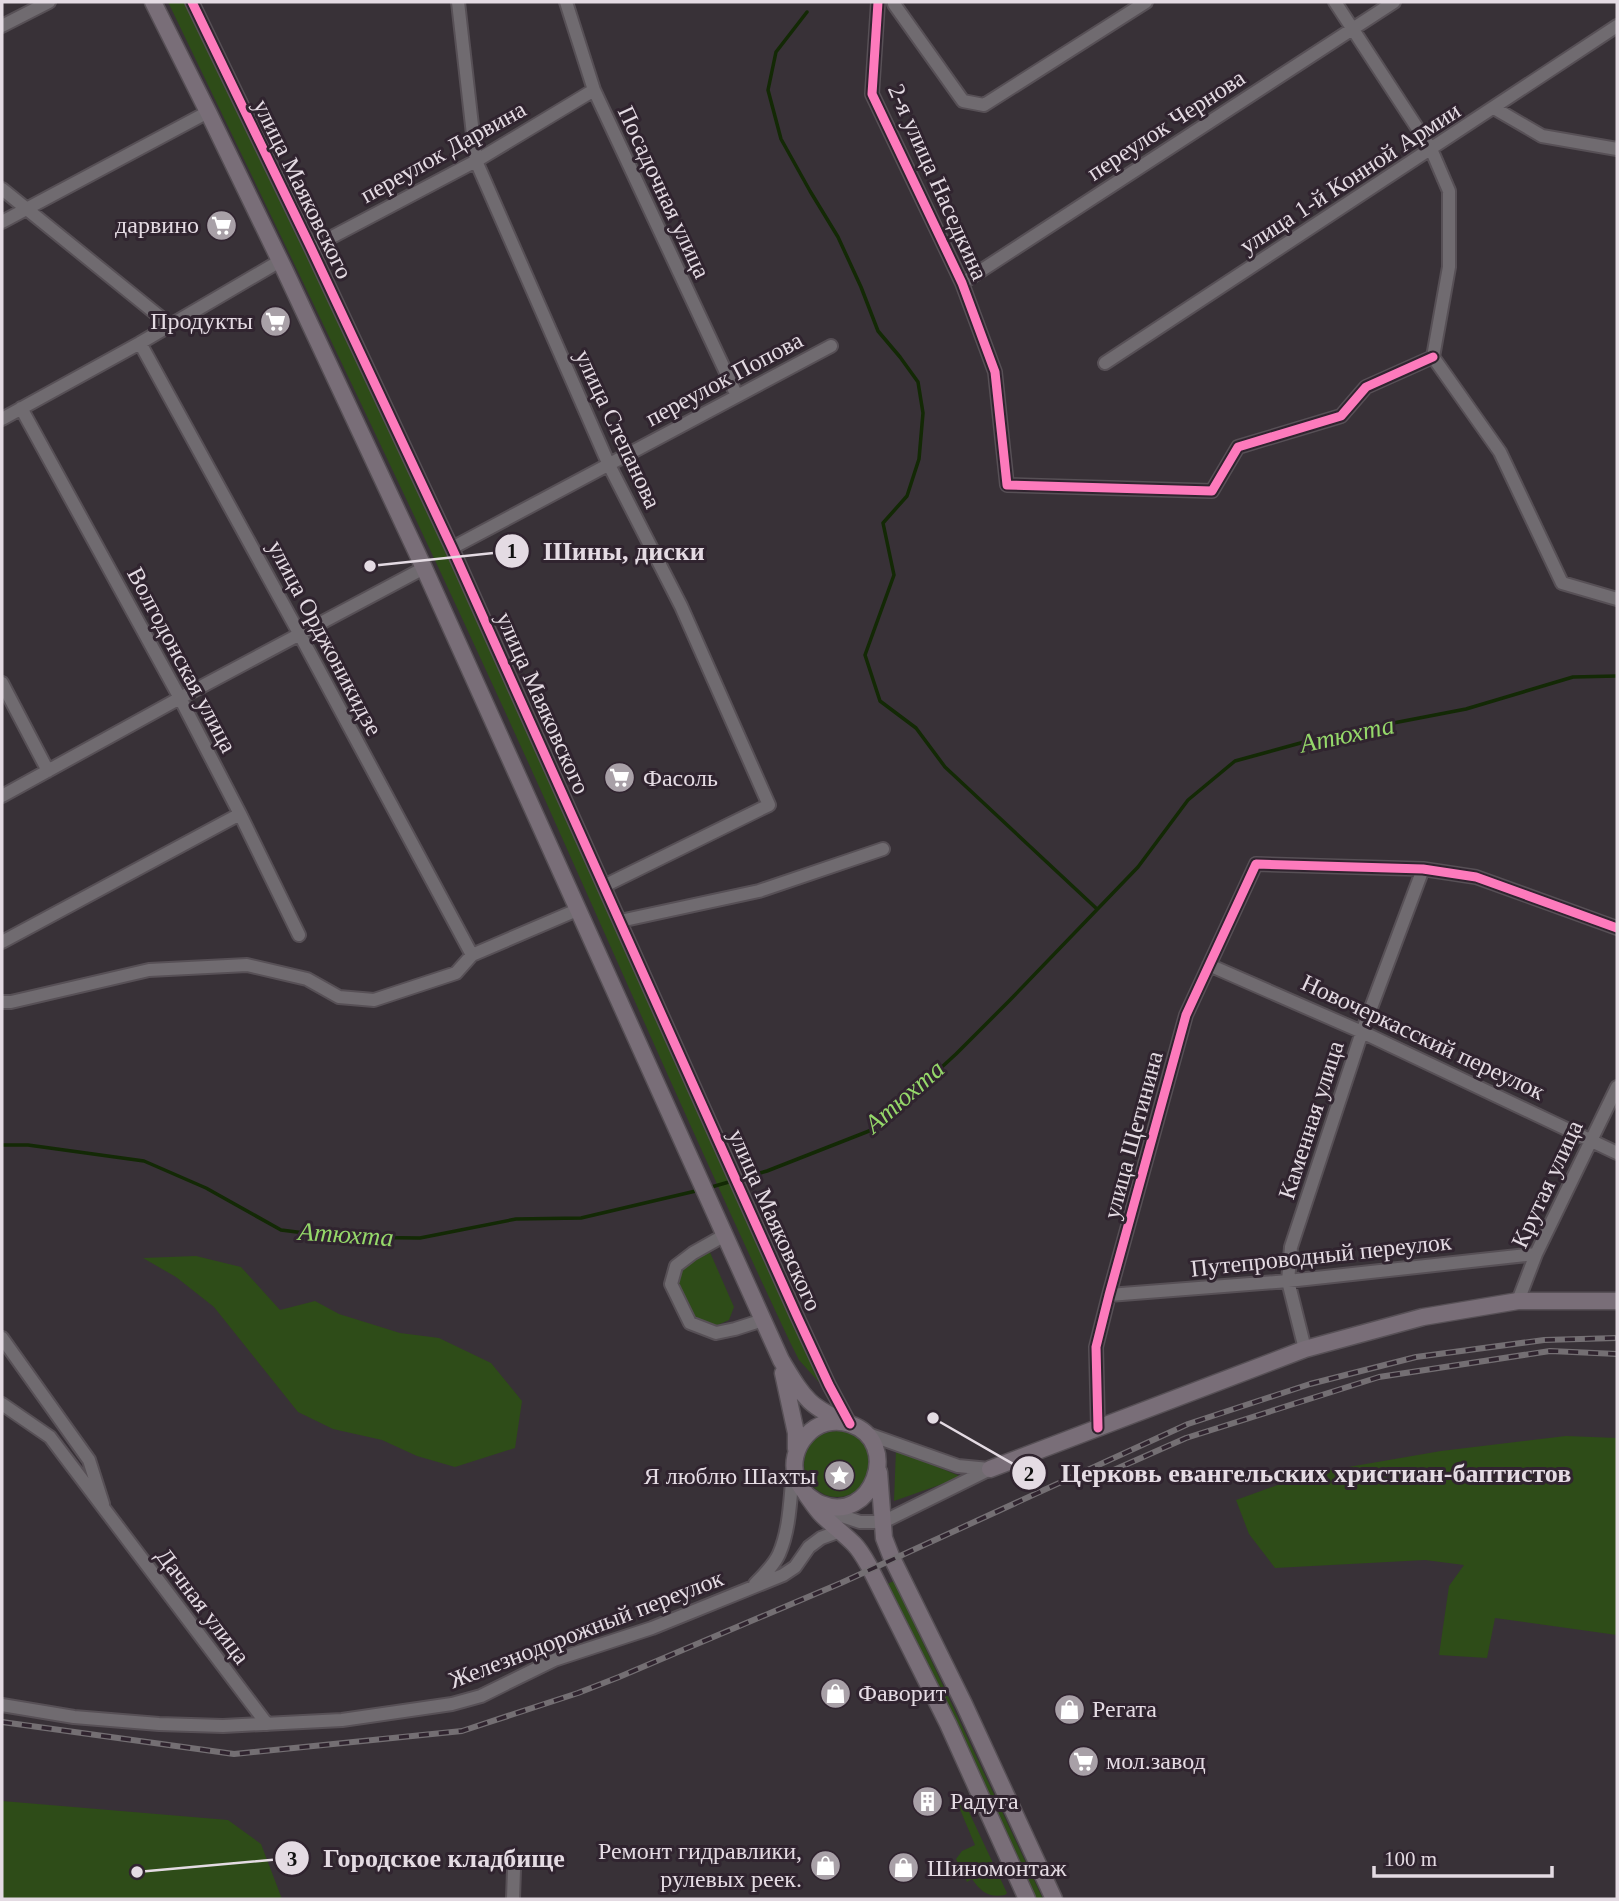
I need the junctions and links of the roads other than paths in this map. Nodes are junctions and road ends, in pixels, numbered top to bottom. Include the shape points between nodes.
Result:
1 (49, 2) edge
2 (153, 2) edge
3 (192, 2) edge
4 (458, 2) edge
5 (566, 2) edge
6 (888, 2) edge
7 (1146, 2) edge
8 (1335, 2) edge
9 (1394, 2) edge
10 (2, 26) edge
11 (1617, 26) edge
12 (1353, 29) junction
13 (594, 90) junction
14 (1494, 108) junction
15 (208, 112) junction
16 (1431, 149) junction
17 (1617, 149) edge
18 (476, 161) junction
19 (2, 189) edge
20 (26, 209) junction
21 (2, 222) edge
22 (311, 248) junction
23 (280, 261) junction
24 (962, 283) junction
25 (170, 325) junction
26 (140, 343) junction
27 (831, 346) dead end
28 (1433, 358) junction
29 (1105, 363) dead end
30 (737, 396) junction
31 (21, 408) junction
32 (2, 419) edge
33 (609, 465) junction
34 (452, 548) junction
35 (424, 568) junction
36 (1617, 599) edge
37 (299, 633) junction
38 (2, 682) edge
39 (180, 698) junction
40 (48, 771) junction
41 (2, 796) edge
42 (240, 814) junction
43 (883, 849) dead end
44 (1423, 869) junction
45 (604, 886) junction
46 (577, 910) junction
47 (620, 921) junction
48 (1617, 928) edge
49 (299, 935) dead end
50 (2, 942) edge
51 (472, 955) junction
52 (1209, 965) junction
53 (2, 1002) edge
54 (1362, 1032) junction
55 (1617, 1087) edge
56 (1591, 1140) junction
57 (1617, 1153) edge
58 (722, 1230) junction
59 (1536, 1254) junction
60 (1288, 1281) junction
61 (1109, 1295) junction
62 (1518, 1301) junction
63 (1617, 1301) edge
64 (763, 1320) junction
65 (2, 1338) edge
66 (1305, 1349) junction
67 (781, 1360) junction
68 (2, 1404) edge
69 (850, 1424) junction
70 (1098, 1428) junction
71 (865, 1433) junction
72 (795, 1457) junction
73 (878, 1463) junction
74 (989, 1469) junction
75 (807, 1495) junction
76 (821, 1504) junction
77 (107, 1514) junction
78 (883, 1522) junction
79 (840, 1531) junction
80 (752, 1588) junction
81 (2, 1705) edge
82 (267, 1724) junction
83 (514, 1869) dead end
84 (513, 1899) edge
85 (1027, 1899) edge
86 (1054, 1899) edge

1 - 10 street
2 - 15 main road
3 - 22 street, улица Маяковского
4 - 18 street, улица Степанова
5 - 13 street, Посадочная улица
6 - 7 street via 963,101 984,105
6 - 24 street, 2-я улица Наседкина via 872,94
8 - 12 street
9 - 12 street, переулок Чернова
11 - 14 street, улица 1-й Конной Армии
12 - 16 street
12 - 24 street, переулок Чернова
13 - 18 street, переулок Дарвина
13 - 30 street, Посадочная улица
14 - 16 street, улица 1-й Конной Армии
14 - 17 street via 1542,136
15 - 20 street
15 - 23 main road
16 - 28 street via 1449,191 1448,267
16 - 29 street, улица 1-й Конной Армии
18 - 22 street, переулок Дарвина
18 - 33 street, улица Степанова
19 - 20 street
20 - 21 street
20 - 25 street
22 - 34 street, улица Маяковского
23 - 25 street
23 - 35 main road
24 - 28 street, 2-я улица Наседкина via 995,372 1007,485 1212,491 1238,447 1341,416 1366,387
25 - 26 street
26 - 31 street
26 - 37 street, улица Орджоникидзе
27 - 30 street, переулок Попова
28 - 36 street via 1500,452 1562,583
30 - 33 street, переулок Попова
31 - 32 street
31 - 39 street, Волгодонская улица
33 - 34 street, переулок Попова
33 - 45 street, улица Степанова via 681,606 769,805
34 - 45 street, улица Маяковского
35 - 37 street
35 - 46 main road
37 - 39 street
37 - 51 street, улица Орджоникидзе
38 - 40 street
39 - 40 street
39 - 42 street, Волгодонская улица
40 - 41 street
42 - 49 street, Волгодонская улица
42 - 50 street
43 - 47 street via 759,891
44 - 48 street via 1476,877
44 - 52 street, улица Щетинина via 1256,864
44 - 54 street, Каменная улица
45 - 47 street, улица Маяковского
46 - 51 street
46 - 58 main road
47 - 69 street, улица Маяковского
51 - 53 street via 456,973 374,1000 339,997 307,979 247,965 149,970
52 - 54 street, Новочеркасский переулок
52 - 61 street, улица Щетинина via 1186,1015
54 - 56 street, Новочеркасский переулок
54 - 60 street, Каменная улица via 1291,1247
55 - 56 street, Крутая улица
56 - 57 street, Новочеркасский переулок
56 - 59 street, Крутая улица
58 - 64 main road
58 - 64 street via 676,1266 671,1284 690,1323 716,1333
59 - 60 street, Путепроводный переулок
59 - 62 street, Крутая улица
60 - 61 street, Путепроводный переулок
60 - 66 street, Каменная улица
61 - 70 street, улица Щетинина via 1096,1347
62 - 63 main road
62 - 66 main road via 1423,1317
64 - 67 main road
65 - 77 street, Дачная улица via 89,1460
66 - 70 main road
67 - 69 main road via 816,1408
67 - 72 main road via 794,1424
68 - 77 street, Дачная улица via 50,1437
69 - 71 main road
69 - 72 main road via 819,1425 804,1436
70 - 74 main road
71 - 73 main road via 875,1446
71 - 74 street via 958,1466
72 - 75 main road via 797,1482
72 - 80 street via 786,1535 779,1555
73 - 76 main road via 876,1479 854,1503
73 - 78 main road
74 - 78 street
75 - 76 main road
75 - 79 main road
76 - 78 street via 860,1522
77 - 82 street, Дачная улица
78 - 86 main road via 891,1556
79 - 80 street, Железнодорожный переулок via 809,1547 783,1575
79 - 85 main road via 856,1546 894,1613
80 - 82 street, Железнодорожный переулок via 652,1629 554,1660 481,1696 342,1720
81 - 82 street, Железнодорожный переулок via 159,1724
83 - 84 street

